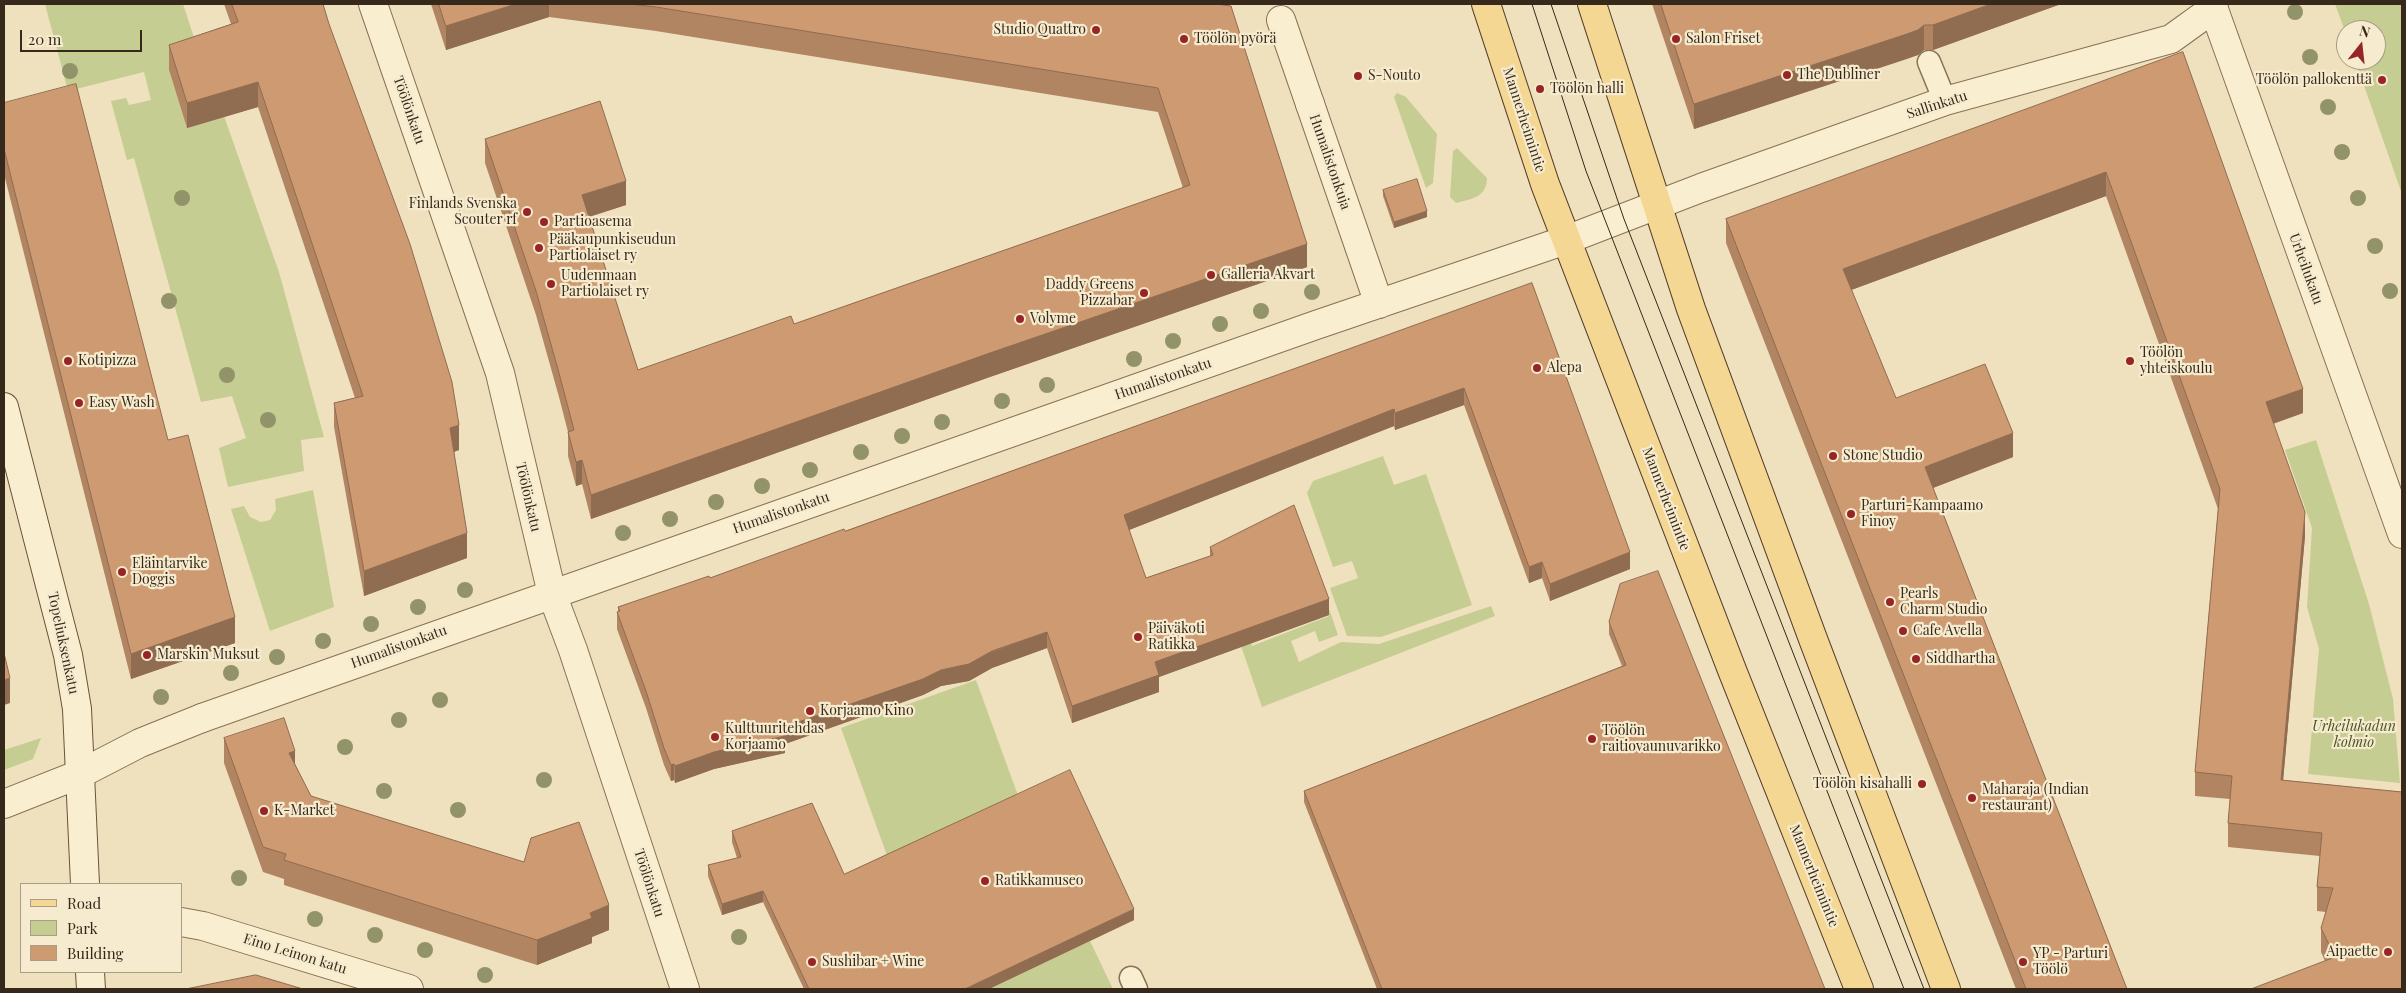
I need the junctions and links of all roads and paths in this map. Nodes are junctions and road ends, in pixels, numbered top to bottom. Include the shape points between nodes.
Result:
1 (373, 4) edge
2 (1486, 4) edge
3 (1592, 4) edge
4 (2213, 6) edge
5 (1281, 20) dead end
6 (1929, 62) edge
7 (1944, 101) junction
8 (1658, 206) junction
9 (1566, 240) junction
10 (1379, 304) junction
11 (4, 408) edge
12 (2402, 534) edge
13 (552, 594) junction
14 (80, 774) junction
15 (4, 804) edge
16 (85, 883) edge
17 (182, 922) edge
18 (90, 973) edge
19 (91, 989) edge
20 (409, 989) edge
21 (684, 989) edge
22 (1859, 989) edge
23 (1946, 989) edge

1 - 13 street, Töölönkatu via 500,373
2 - 9 main road, Mannerheimintie via 1530,143
3 - 8 main road
4 - 7 street, Sallinkatu via 2171,39
4 - 12 street, Urheilukatu
5 - 10 street, Humalistonkuja
6 - 7 lane
7 - 8 street, Sallinkatu
8 - 9 street, Sallinkatu
8 - 23 main road via 1701,337
9 - 10 street, Humalistonkatu
9 - 22 main road, Mannerheimintie
10 - 13 street, Humalistonkatu
11 - 14 street, Topeliuksenkatu via 68,655 77,709
13 - 14 street, Humalistonkatu via 202,718 140,743
13 - 21 street, Töölönkatu
14 - 15 street, Humalistonkatu
14 - 16 street, Topeliuksenkatu
17 - 20 street, Eino Leinon katu
18 - 19 street

